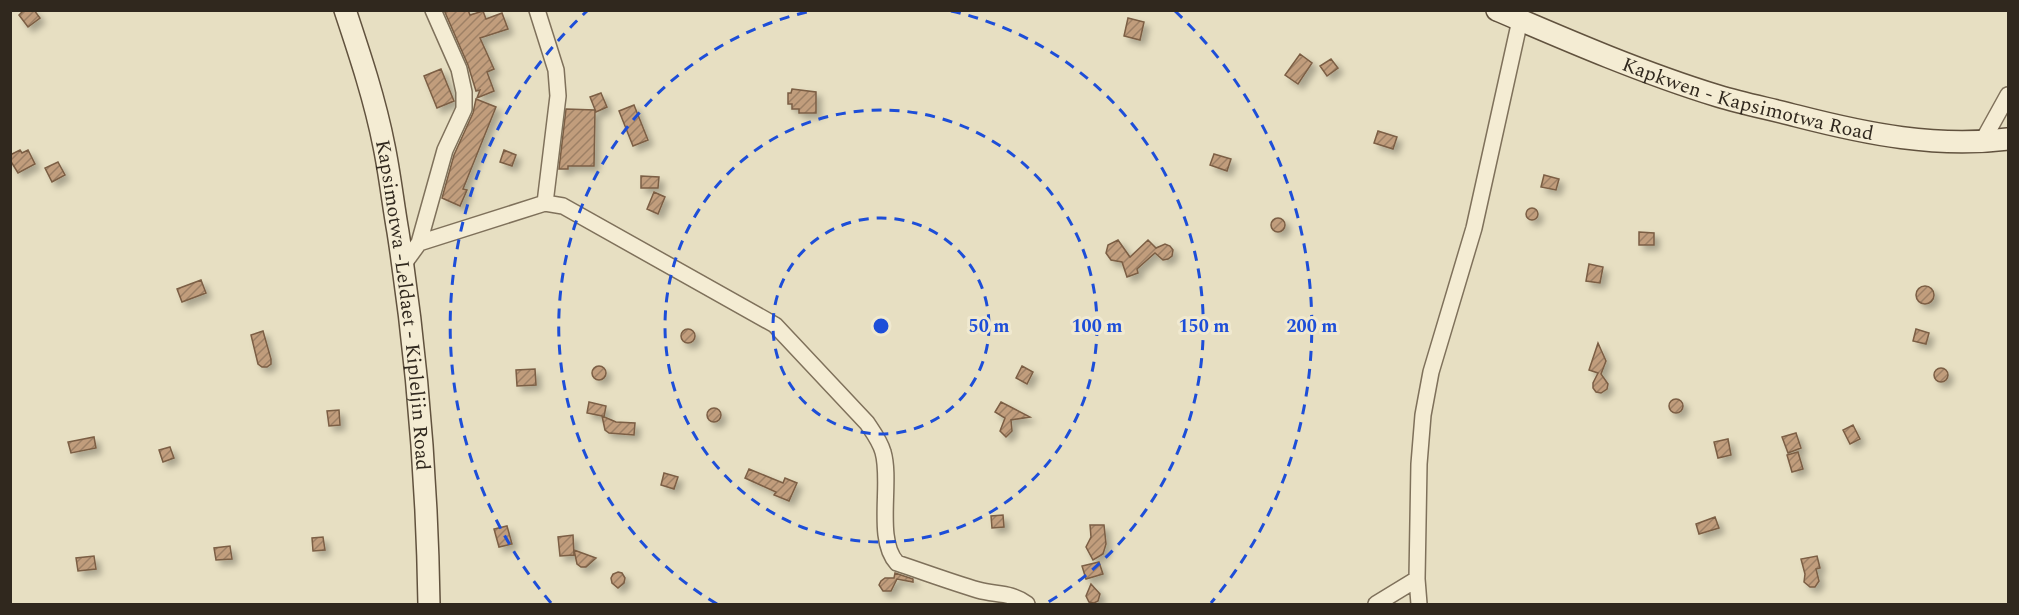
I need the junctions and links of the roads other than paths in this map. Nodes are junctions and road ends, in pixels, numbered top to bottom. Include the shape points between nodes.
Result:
1 (345, 10) edge
2 (433, 10) edge
3 (537, 10) edge
4 (1497, 10) edge
5 (1520, 15) edge
6 (2008, 95) edge
7 (2008, 139) edge
8 (1982, 142) junction
9 (545, 203) junction
10 (419, 243) junction
11 (403, 265) junction
12 (1417, 579) junction
13 (429, 604) edge
14 (1027, 604) edge
15 (1376, 604) edge
16 (1419, 604) edge

1 - 11 street, Kapsimotwa -Leldaet - Kipleljin Road via 384,147
2 - 10 street via 459,69 464,109 446,150
3 - 9 street via 555,70 558,96
4 - 5 street, Kapkwen - Kapsimotwa Road
5 - 8 street, Kapkwen - Kapsimotwa Road via 1630,64 1718,96 1859,131 1933,142
5 - 12 street via 1474,228 1431,372 1423,415
6 - 8 street
7 - 8 street, Kapkwen - Kapsimotwa Road
9 - 10 street
9 - 14 street via 577,213 775,325 876,435 884,453 887,538 890,555 897,563 981,591 1008,594
10 - 11 street
11 - 13 street, Kapsimotwa -Leldaet - Kipleljin Road via 420,404
12 - 15 street
12 - 16 street

